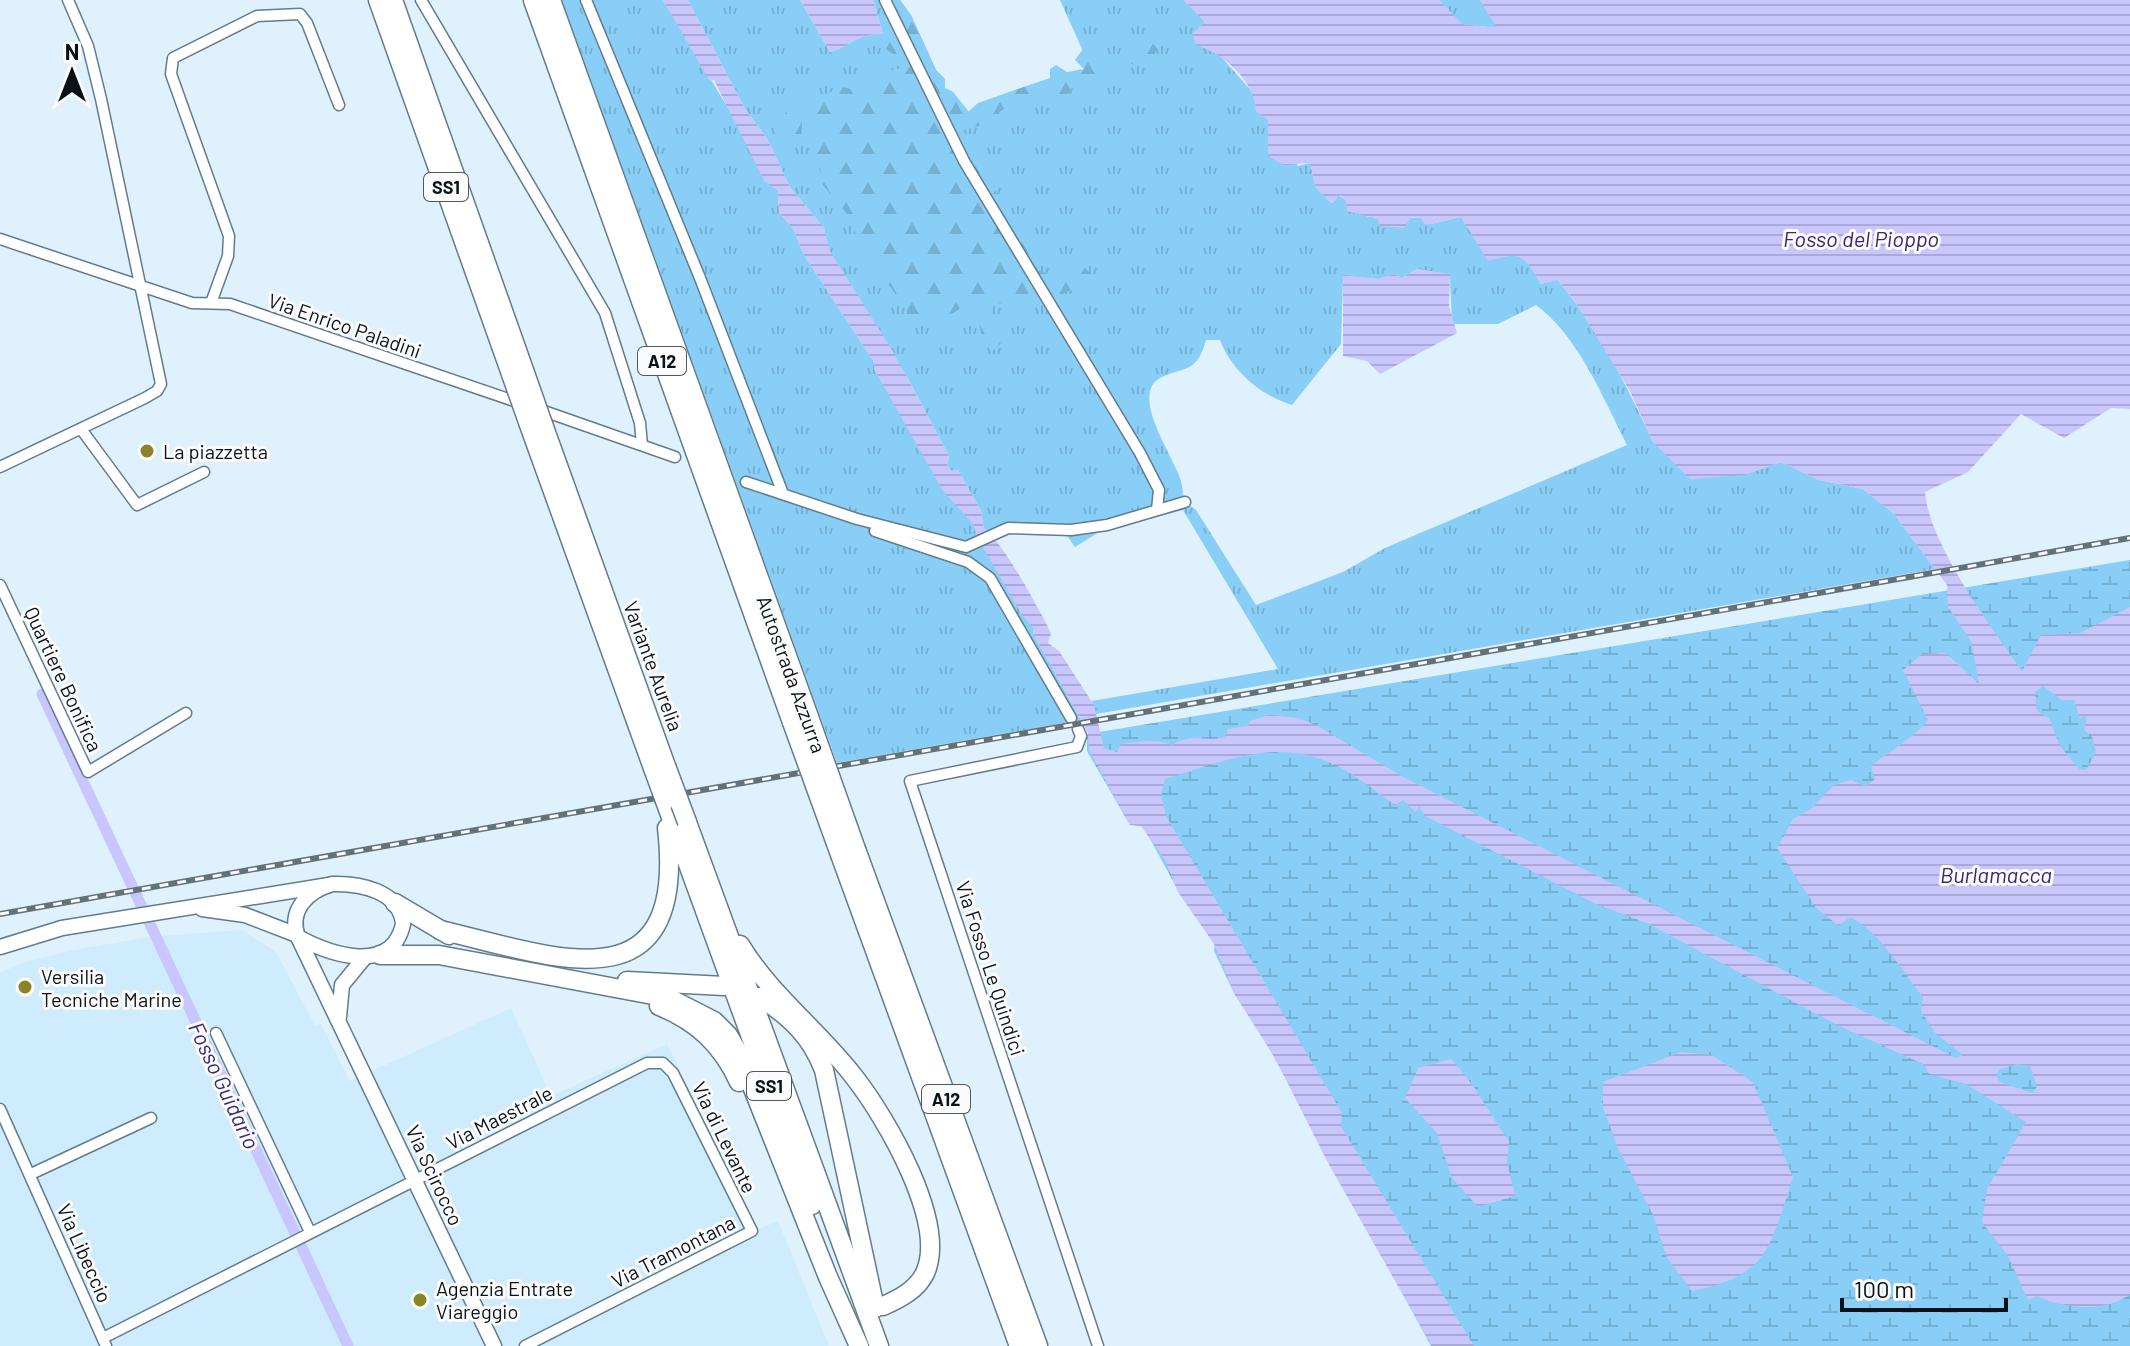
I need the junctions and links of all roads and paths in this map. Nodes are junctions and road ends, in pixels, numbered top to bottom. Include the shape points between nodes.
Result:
1 (68, 0) edge
2 (378, 0) edge
3 (393, 0) edge
4 (421, 0) edge
5 (534, 0) edge
6 (550, 0) edge
7 (586, 0) edge
8 (885, 0) edge
9 (339, 105) dead end
10 (0, 239) edge
11 (141, 287) junction
12 (211, 303) junction
13 (518, 372) junction
14 (81, 429) junction
15 (642, 445) junction
16 (675, 457) dead end
17 (0, 467) edge
18 (204, 472) dead end
19 (746, 482) dead end
20 (782, 491) junction
21 (1185, 502) dead end
22 (1157, 510) junction
23 (838, 513) junction
24 (0, 585) edge
25 (186, 713) dead end
26 (1071, 718) dead end
27 (800, 719) junction
28 (1078, 729) dead end
29 (660, 768) junction
30 (676, 825) junction
31 (849, 854) junction
32 (329, 885) junction
33 (712, 890) junction
34 (395, 903) junction
35 (178, 908) junction
36 (440, 930) junction
37 (297, 936) junction
38 (0, 947) edge
39 (373, 956) junction
40 (561, 976) junction
41 (592, 981) junction
42 (724, 986) dead end
43 (759, 997) dead end
44 (339, 1021) junction
45 (216, 1033) dead end
46 (663, 1063) joint
47 (0, 1109) edge
48 (151, 1118) dead end
49 (31, 1174) junction
50 (416, 1179) junction
51 (752, 1231) joint
52 (308, 1233) junction
53 (830, 1299) dead end
54 (883, 1306) dead end
55 (104, 1342) edge
56 (494, 1346) edge
57 (525, 1346) edge
58 (861, 1346) edge
59 (880, 1346) edge
60 (1020, 1346) edge
61 (1037, 1346) edge
62 (1098, 1346) edge

1 - 11 street via 88,46
2 - 13 highway, Variante Aurelia / SS1
3 - 13 highway, Variante Aurelia / SS1
4 - 15 street via 605,313 640,423
5 - 27 highway, Autostrada Azzurra / A12
6 - 27 highway, Autostrada Azzurra / A12
7 - 20 street
8 - 22 street via 964,161 1140,453 1159,490
9 - 12 street via 300,14 257,16 173,58 171,74 229,236 228,256
10 - 11 street, Via Enrico Paladini
11 - 12 street, Via Enrico Paladini via 192,303
11 - 14 street via 161,382 157,391
12 - 15 street, Via Enrico Paladini via 243,308
13 - 29 highway, Variante Aurelia / SS1, bridge
14 - 17 street
14 - 18 street via 137,505
15 - 16 street, Via Enrico Paladini
19 - 20 street
20 - 23 street
21 - 22 street
22 - 23 street via 1071,530 1000,530 966,547
23 - 26 street via 844,521 968,562 990,578
24 - 25 street, Quartiere Bonifica via 88,772
27 - 31 highway, Autostrada Azzurra / A12, bridge
28 - 62 street, Via Fosso Le Quindici via 1077,747 910,781
29 - 30 highway, Variante Aurelia / SS1, bridge
29 - 30 highway, Variante Aurelia / SS1, bridge via 665,801
30 - 33 highway, Variante Aurelia / SS1
30 - 36 highway via 664,909 650,933 622,953 598,961 572,960
30 - 58 highway, Variante Aurelia / SS1
31 - 60 highway, Autostrada Azzurra / A12
31 - 61 highway, Autostrada Azzurra / A12
32 - 34 street via 361,886
32 - 35 street
32 - 37 street via 300,906 294,920
33 - 54 highway via 750,962 866,1093 908,1172 927,1225 930,1254 915,1287
33 - 59 highway, Variante Aurelia / SS1
34 - 36 highway
34 - 39 street via 401,931 395,943
35 - 37 street via 240,913
35 - 38 street via 50,931
36 - 40 highway
37 - 39 street via 331,952
37 - 44 street, Via Scirocco
39 - 40 highway via 439,955
39 - 44 street via 342,985
40 - 41 highway
41 - 42 highway
41 - 53 highway via 677,1014 721,1050 744,1092 816,1279
41 - 58 highway via 688,1005 728,1035
43 - 59 highway via 807,1036 828,1081
44 - 50 street, Via Scirocco
45 - 52 street
46 - 50 street, Via Maestrale via 647,1063
46 - 51 street, Via di Levante via 673,1073
47 - 49 street, Via Libeccio
48 - 49 street
49 - 55 street, Via Libeccio
50 - 52 street, Via Maestrale
50 - 56 street, Via Scirocco
51 - 57 street, Via Tramontana
52 - 55 street, Via Maestrale

